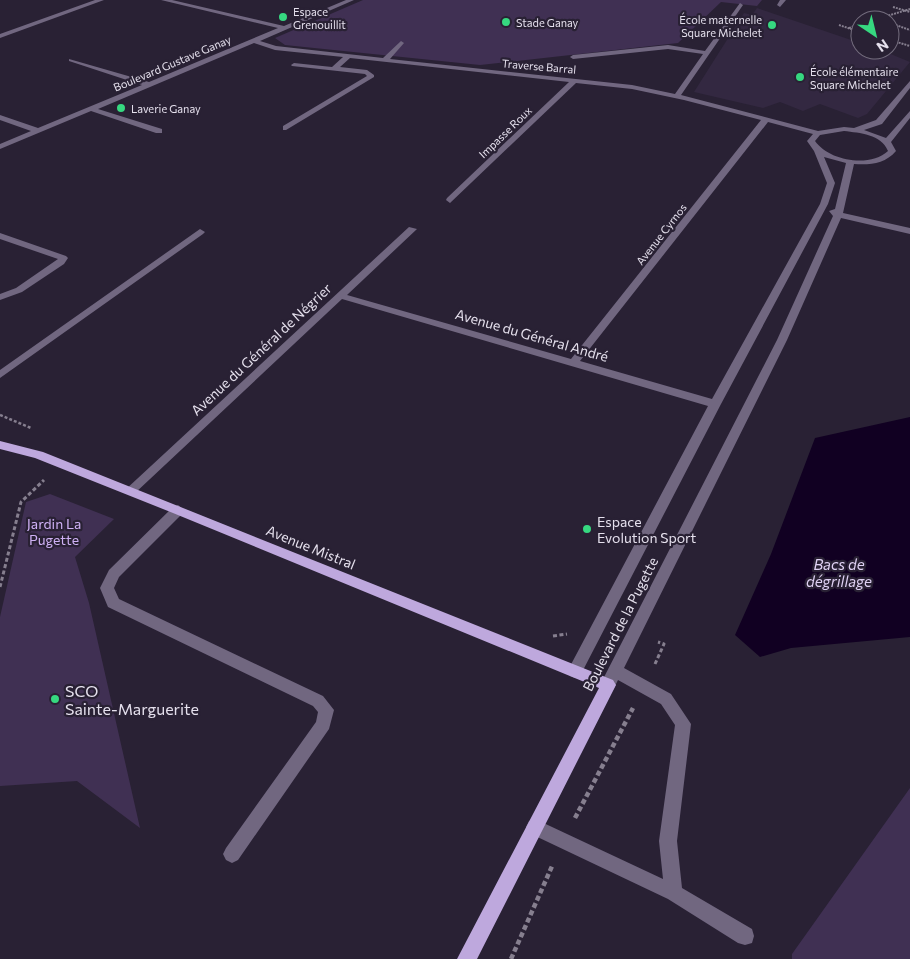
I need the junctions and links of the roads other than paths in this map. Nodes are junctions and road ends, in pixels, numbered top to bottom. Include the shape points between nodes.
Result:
1 (101, 0) edge
2 (164, 0) edge
3 (351, 0) edge
4 (740, 5) dead end
5 (286, 28) junction
6 (0, 36) edge
7 (255, 41) junction
8 (401, 43) dead end
9 (707, 54) junction
10 (348, 56) junction
11 (573, 57) dead end
12 (72, 60) dead end
13 (385, 60) junction
14 (294, 65) dead end
15 (334, 69) junction
16 (575, 80) junction
17 (910, 83) edge
18 (150, 85) junction
19 (677, 96) junction
20 (91, 109) junction
21 (910, 112) edge
22 (0, 117) edge
23 (766, 119) junction
24 (286, 128) dead end
25 (855, 130) junction
26 (38, 131) junction
27 (159, 131) dead end
28 (818, 133) junction
29 (887, 142) junction
30 (0, 147) edge
31 (818, 151) junction
32 (850, 162) junction
33 (450, 200) dead end
34 (824, 203) junction
35 (838, 215) junction
36 (412, 230) dead end
37 (910, 231) edge
38 (200, 232) dead end
39 (0, 236) edge
40 (342, 296) junction
41 (0, 297) edge
42 (573, 363) junction
43 (0, 375) edge
44 (715, 404) junction
45 (0, 445) edge
46 (130, 491) junction
47 (178, 510) junction
48 (575, 672) junction
49 (612, 678) junction
50 (535, 827) junction
51 (232, 854) dead end
52 (674, 893) junction
53 (745, 936) dead end
54 (467, 959) edge

1 - 6 street
2 - 5 street
3 - 5 street, Boulevard Gustave Ganay
4 - 9 street
5 - 7 street, Boulevard Gustave Ganay
7 - 10 street, Traverse Barral via 275,48
7 - 18 street, Boulevard Gustave Ganay
8 - 13 street
9 - 11 street via 668,47
9 - 19 street
10 - 13 street, Traverse Barral
10 - 15 street
12 - 18 street
13 - 16 street, Traverse Barral
14 - 15 street
15 - 24 street via 367,72 372,76
16 - 19 street, Traverse Barral
16 - 33 street, Impasse Roux
17 - 25 street via 880,122
18 - 20 street, Boulevard Gustave Ganay
19 - 23 street, Traverse Barral
20 - 26 street, Boulevard Gustave Ganay
20 - 27 street
21 - 29 street
22 - 26 street
23 - 28 street, Traverse Barral
23 - 42 street, Avenue Cyrnos
25 - 28 street via 834,129
25 - 29 street
26 - 30 street, Boulevard Gustave Ganay
28 - 31 street via 811,141
29 - 32 street via 892,152 884,159
31 - 32 street
31 - 34 street, Boulevard de la Pugette via 831,183
32 - 35 street, Boulevard de la Pugette
34 - 35 street
34 - 44 street, Boulevard de la Pugette
35 - 37 street
35 - 49 street, Boulevard de la Pugette via 782,340
36 - 40 street, Avenue du Général de Négrier
38 - 43 street
39 - 41 street via 63,258 19,290
40 - 42 street, Avenue du Général André
40 - 46 street, Avenue du Général de Négrier
42 - 44 street, Avenue du Général André
44 - 48 street, Boulevard de la Pugette
45 - 46 main road, Avenue Mistral via 39,456
46 - 47 main road, Avenue Mistral
47 - 48 main road, Avenue Mistral
47 - 51 street via 114,574 107,588 113,603 318,701 326,710 323,724
48 - 49 main road, Avenue Mistral
49 - 50 main road, Boulevard de la Pugette
49 - 52 street via 666,699 683,724 668,841
50 - 52 street
50 - 54 main road, Boulevard de la Pugette
52 - 53 street

